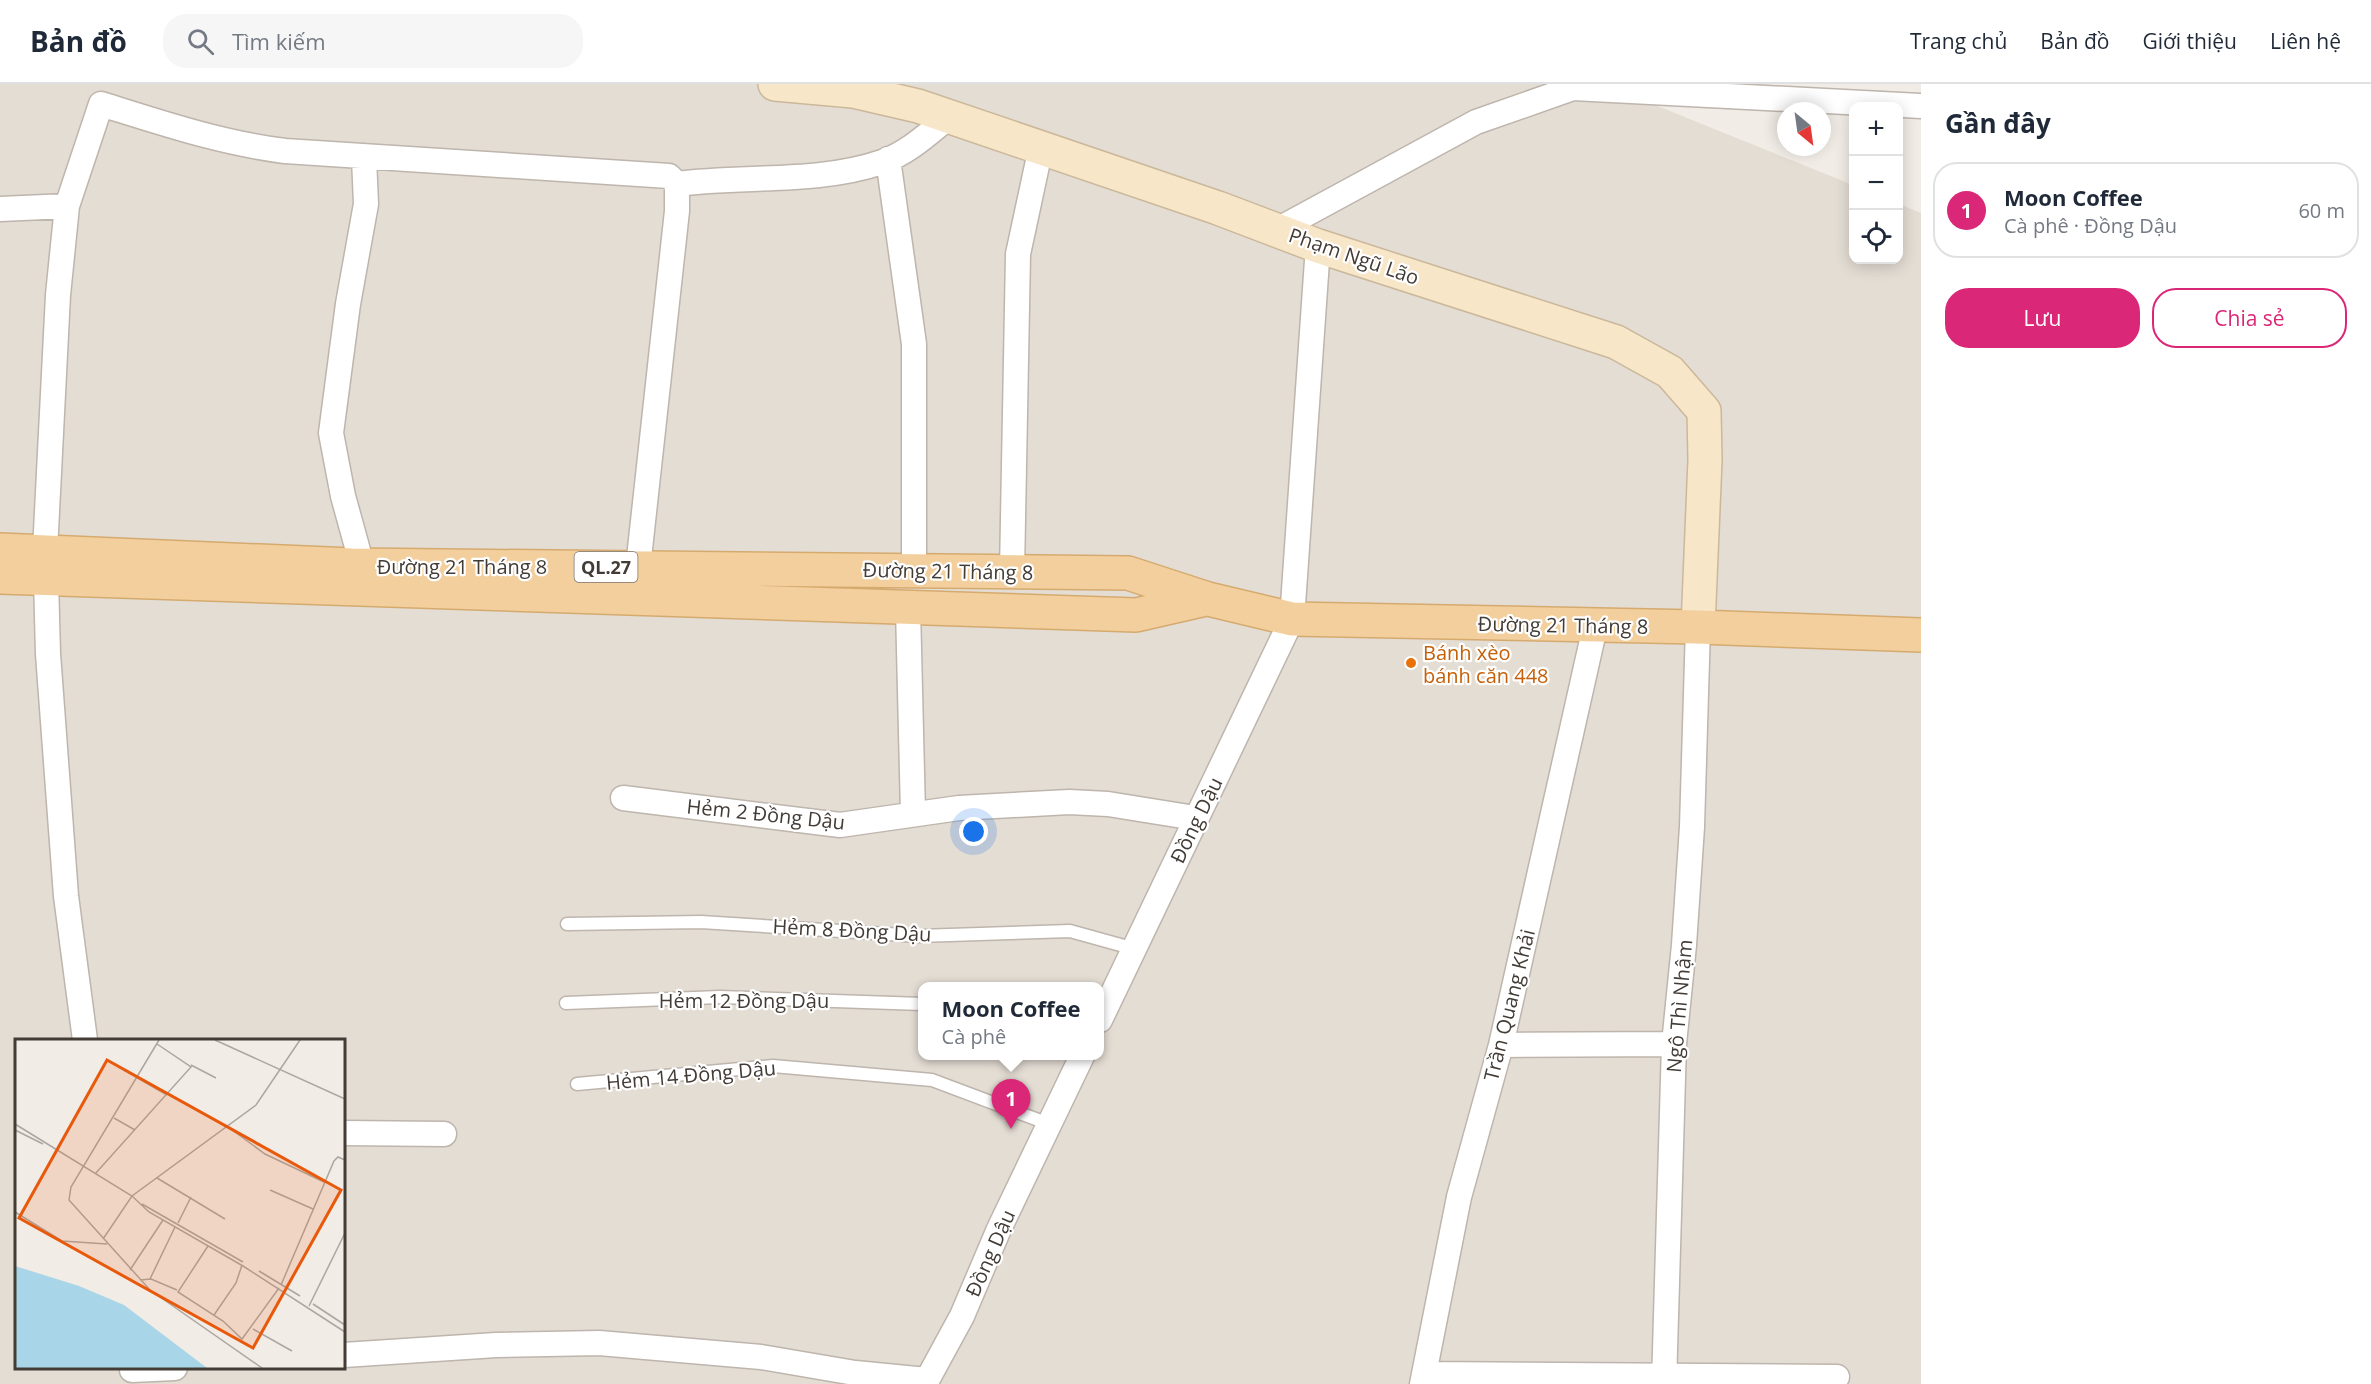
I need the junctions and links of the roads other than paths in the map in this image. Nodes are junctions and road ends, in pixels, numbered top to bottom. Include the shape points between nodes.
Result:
1 (775, 84) edge
2 (1921, 106) edge
3 (950, 116) junction
4 (1041, 147) junction
5 (364, 158) junction
6 (888, 159) junction
7 (676, 184) junction
8 (67, 206) junction
9 (0, 208) edge
10 (1277, 230) junction
11 (1318, 246) junction
12 (0, 550) edge
13 (45, 565) junction
14 (362, 565) junction
15 (638, 567) junction
16 (914, 571) junction
17 (1012, 572) junction
18 (0, 577) edge
19 (1208, 599) junction
20 (908, 608) junction
21 (1292, 619) junction
22 (1595, 627) junction
23 (1698, 627) junction
24 (1921, 635) edge
25 (623, 798) dead end
26 (913, 814) junction
27 (1195, 818) junction
28 (567, 924) dead end
29 (1135, 949) junction
30 (566, 1003) dead end
31 (918, 1004) edge
32 (1104, 1012) edge
33 (85, 1039) edge
34 (1674, 1044) junction
35 (1501, 1045) junction
36 (1080, 1060) edge
37 (577, 1084) dead end
38 (1049, 1124) junction
39 (345, 1133) edge
40 (444, 1134) dead end
41 (345, 1355) edge
42 (168, 1369) edge
43 (133, 1374) edge
44 (1837, 1377) dead end
45 (1423, 1379) edge
46 (1664, 1380) edge
47 (926, 1382) edge

1 - 3 street, Phạm Ngũ Lão via 853,91
2 - 10 street via 1573,88 1476,122
3 - 4 street, Phạm Ngũ Lão
3 - 6 street via 914,146
4 - 10 street, Phạm Ngũ Lão
4 - 17 street via 1018,254
5 - 7 street via 669,177
5 - 8 street via 244,146 101,104
5 - 14 street via 366,204 331,433
6 - 7 street via 796,177
6 - 16 street via 914,344
7 - 15 street via 677,211
8 - 9 street
8 - 13 street via 58,295
10 - 11 street, Phạm Ngũ Lão
11 - 21 street
11 - 23 street, Phạm Ngũ Lão via 1616,342 1670,372 1704,411
12 - 13 main road, Đường 21 Tháng 8 / QL.27
13 - 14 main road, Đường 21 Tháng 8 / QL.27
13 - 18 main road, Đường 21 Tháng 8 / QL.27
13 - 20 main road, Đường 21 Tháng 8 / QL.27
13 - 33 street via 66,896
14 - 15 main road, Đường 21 Tháng 8 / QL.27
15 - 16 main road, Đường 21 Tháng 8 / QL.27
16 - 17 main road, Đường 21 Tháng 8 / QL.27
17 - 19 main road, Đường 21 Tháng 8 / QL.27 via 1128,573
19 - 20 main road, Đường 21 Tháng 8 / QL.27 via 1136,615
19 - 21 main road, Đường 21 Tháng 8 / QL.27
20 - 26 street
21 - 22 main road, Đường 21 Tháng 8 / QL.27
21 - 27 street, Đồng Dậu
22 - 23 main road, Đường 21 Tháng 8 / QL.27
22 - 35 street, Trần Quang Khải
23 - 24 main road, Đường 21 Tháng 8 / QL.27
23 - 34 street, Ngô Thì Nhậm via 1692,827
25 - 26 street, Hẻm 2 Đồng Dậu via 840,825
26 - 27 street, Hẻm 2 Đồng Dậu via 1069,802
27 - 29 street, Đồng Dậu
28 - 29 lane, Hẻm 8 Đồng Dậu via 701,922 919,936 1070,931
29 - 32 street, Đồng Dậu
30 - 31 lane, Hẻm 12 Đồng Dậu via 720,997
34 - 35 street
34 - 46 street, Ngô Thì Nhậm
35 - 45 street, Trần Quang Khải via 1460,1197
36 - 38 street, Đồng Dậu
37 - 38 lane, Hẻm 14 Đồng Dậu via 772,1066 932,1080
38 - 47 street, Đồng Dậu via 962,1316
39 - 40 street
41 - 47 street via 599,1343 761,1357
42 - 43 street
44 - 46 street
45 - 46 street

